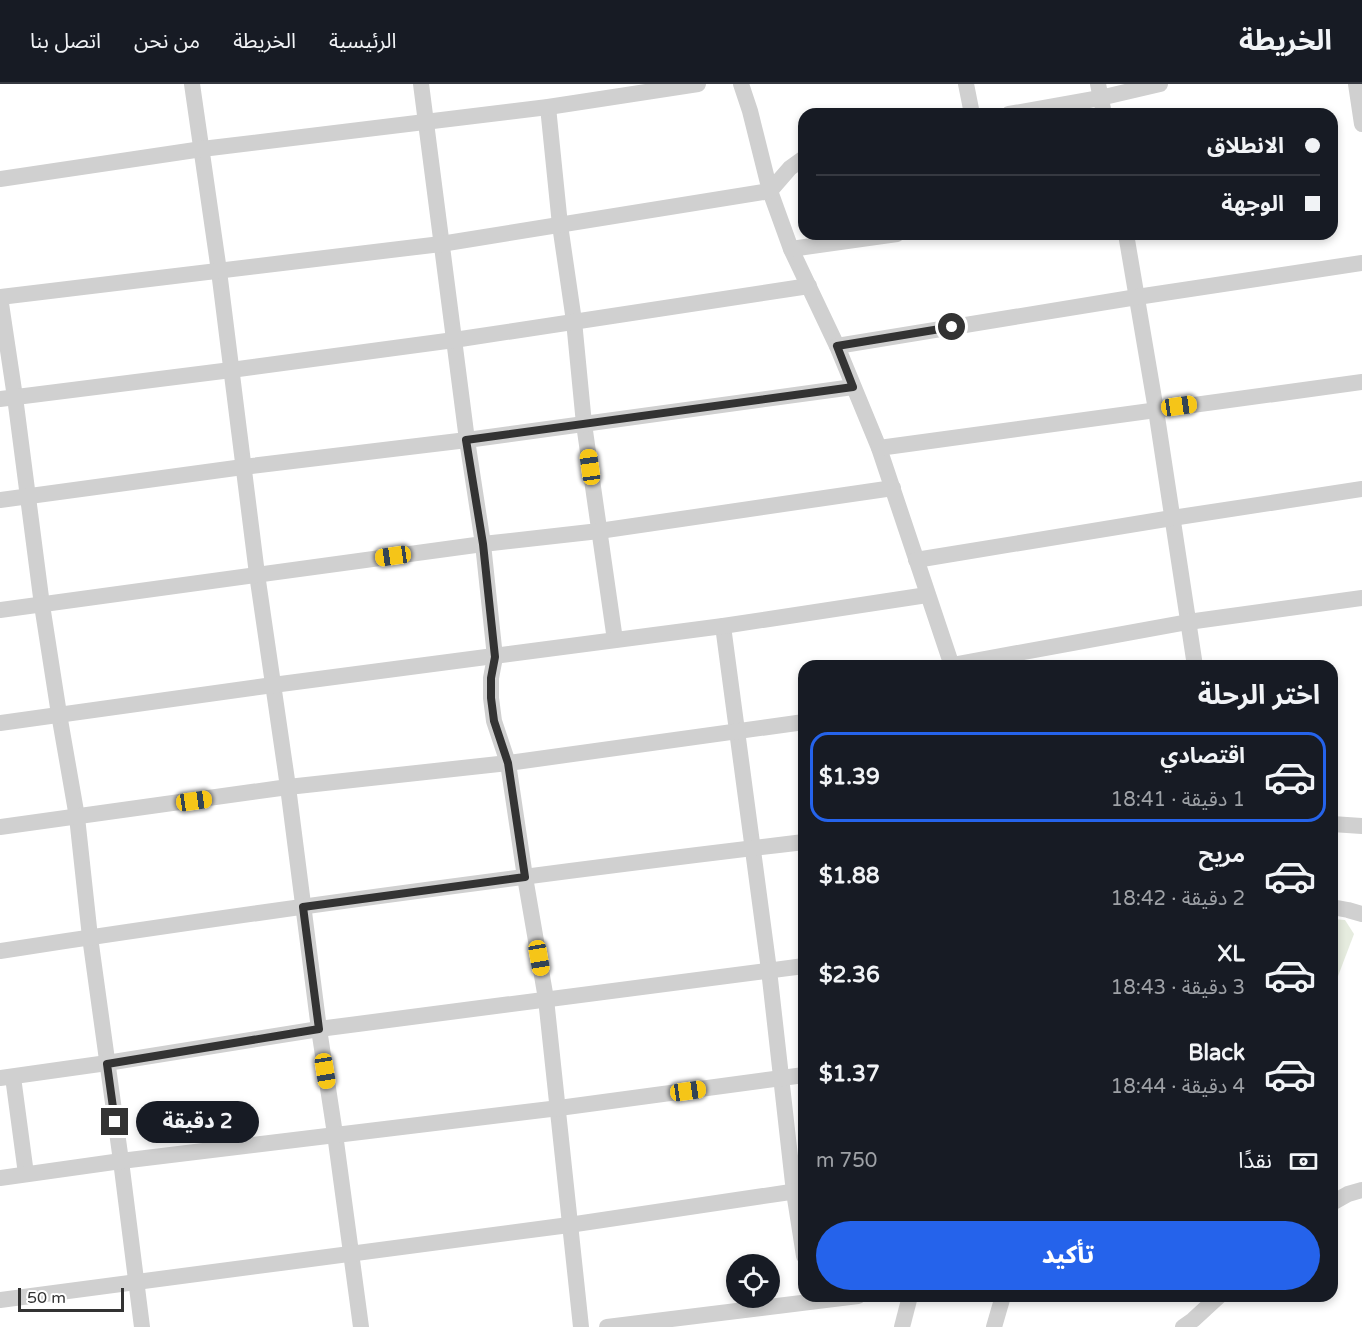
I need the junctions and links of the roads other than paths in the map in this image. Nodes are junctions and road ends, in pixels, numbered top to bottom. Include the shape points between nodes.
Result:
1 (192, 84) edge
2 (421, 84) edge
3 (698, 84) edge
4 (741, 84) edge
5 (966, 84) edge
6 (1160, 84) edge
7 (1356, 84) edge
8 (1101, 98) edge
9 (548, 106) junction
10 (971, 108) edge
11 (1044, 108) edge
12 (427, 122) junction
13 (1362, 124) edge
14 (202, 149) junction
15 (798, 162) edge
16 (0, 179) edge
17 (770, 191) junction
18 (560, 225) junction
19 (855, 240) edge
20 (1127, 240) edge
21 (441, 244) junction
22 (791, 249) junction
23 (1362, 263) edge
24 (219, 271) junction
25 (808, 286) junction
26 (0, 297) edge
27 (1137, 297) junction
28 (574, 321) junction
29 (454, 340) junction
30 (837, 346) junction
31 (231, 370) junction
32 (1362, 382) edge
33 (853, 387) junction
34 (8, 398) edge
35 (1156, 410) junction
36 (584, 424) junction
37 (466, 440) junction
38 (879, 448) junction
39 (243, 467) junction
40 (893, 488) junction
41 (1362, 489) edge
42 (28, 496) junction
43 (0, 500) edge
44 (1172, 518) junction
45 (599, 531) junction
46 (483, 544) junction
47 (916, 560) junction
48 (257, 574) junction
49 (927, 595) junction
50 (1362, 598) edge
51 (42, 605) junction
52 (0, 610) edge
53 (1188, 622) junction
54 (723, 627) junction
55 (615, 640) junction
56 (495, 657) junction
57 (950, 660) edge
58 (979, 660) edge
59 (1194, 660) edge
60 (273, 685) junction
61 (59, 714) junction
62 (0, 723) edge
63 (798, 723) edge
64 (738, 731) junction
65 (508, 763) junction
66 (288, 788) junction
67 (77, 817) junction
68 (1338, 824) edge
69 (1362, 826) edge
70 (0, 827) edge
71 (798, 843) edge
72 (752, 848) junction
73 (525, 877) junction
74 (1362, 898) edge
75 (303, 907) junction
76 (1348, 910) edge
77 (90, 937) junction
78 (0, 951) edge
79 (798, 967) edge
80 (769, 970) junction
81 (546, 999) junction
82 (319, 1029) junction
83 (107, 1064) junction
84 (798, 1076) edge
85 (7, 1077) edge
86 (781, 1077) junction
87 (559, 1108) junction
88 (335, 1134) junction
89 (121, 1161) junction
90 (26, 1174) junction
91 (0, 1178) edge
92 (798, 1185) edge
93 (1362, 1190) edge
94 (798, 1191) edge
95 (1338, 1200) edge
96 (569, 1225) junction
97 (351, 1253) junction
98 (136, 1282) junction
99 (0, 1300) edge
100 (798, 1301) edge
101 (908, 1302) edge
102 (1001, 1302) edge
103 (1212, 1302) edge
104 (142, 1327) edge
105 (361, 1327) edge
106 (581, 1327) edge
107 (607, 1327) edge
108 (902, 1327) edge
109 (994, 1327) edge
110 (1183, 1327) edge

1 - 14 street
2 - 12 street
3 - 9 street
4 - 17 street
5 - 10 street
6 - 8 street
7 - 13 street
8 - 11 street
9 - 12 street
9 - 18 street
12 - 14 street
12 - 21 street
14 - 16 street
14 - 24 street
15 - 17 street
17 - 18 street
17 - 22 street
18 - 21 street
18 - 28 street
19 - 22 street
20 - 27 street
21 - 24 street
21 - 29 street
22 - 25 street
23 - 27 street
24 - 26 street
24 - 31 street
25 - 28 street
25 - 30 street
26 - 34 street
27 - 30 street
27 - 35 street
28 - 29 street
28 - 36 street
29 - 31 street
29 - 37 street
30 - 33 street
31 - 34 street
31 - 39 street
32 - 35 street
33 - 36 street
33 - 38 street
34 - 42 street
35 - 38 street
35 - 44 street
36 - 37 street
36 - 45 street
37 - 39 street
37 - 46 street
38 - 40 street
39 - 42 street
39 - 48 street
40 - 45 street
40 - 47 street
41 - 44 street
42 - 43 street
42 - 51 street
44 - 47 street
44 - 53 street
45 - 46 street
45 - 55 street
46 - 48 street
46 - 56 street
47 - 49 street
48 - 51 street
48 - 60 street
49 - 54 street
49 - 57 street
50 - 53 street
51 - 52 street
51 - 61 street
53 - 58 street
53 - 59 street
54 - 55 street
54 - 64 street
55 - 56 street
56 - 60 street
56 - 65 street via 491,698
60 - 61 street
60 - 66 street
61 - 62 street
61 - 67 street
63 - 64 street
64 - 65 street
64 - 72 street
65 - 66 street
65 - 73 street
66 - 67 street
66 - 75 street
67 - 70 street
67 - 77 street
68 - 69 street
71 - 72 street
72 - 73 street
72 - 80 street
73 - 75 street
73 - 81 street
74 - 76 street
75 - 77 street
75 - 82 street
77 - 78 street
77 - 83 street
79 - 80 street
80 - 81 street
80 - 86 street
81 - 82 street
81 - 87 street
82 - 83 street
82 - 88 street
83 - 85 street
83 - 89 street
84 - 86 street
85 - 90 street
86 - 87 street
86 - 92 street
87 - 88 street
87 - 96 street
88 - 89 street
88 - 97 street
89 - 90 street
89 - 98 street
90 - 91 street
93 - 95 street
94 - 96 street
96 - 97 street
96 - 106 street
97 - 98 street
97 - 105 street
98 - 99 street
98 - 104 street
100 - 107 street
101 - 108 street
102 - 109 street
103 - 110 street

